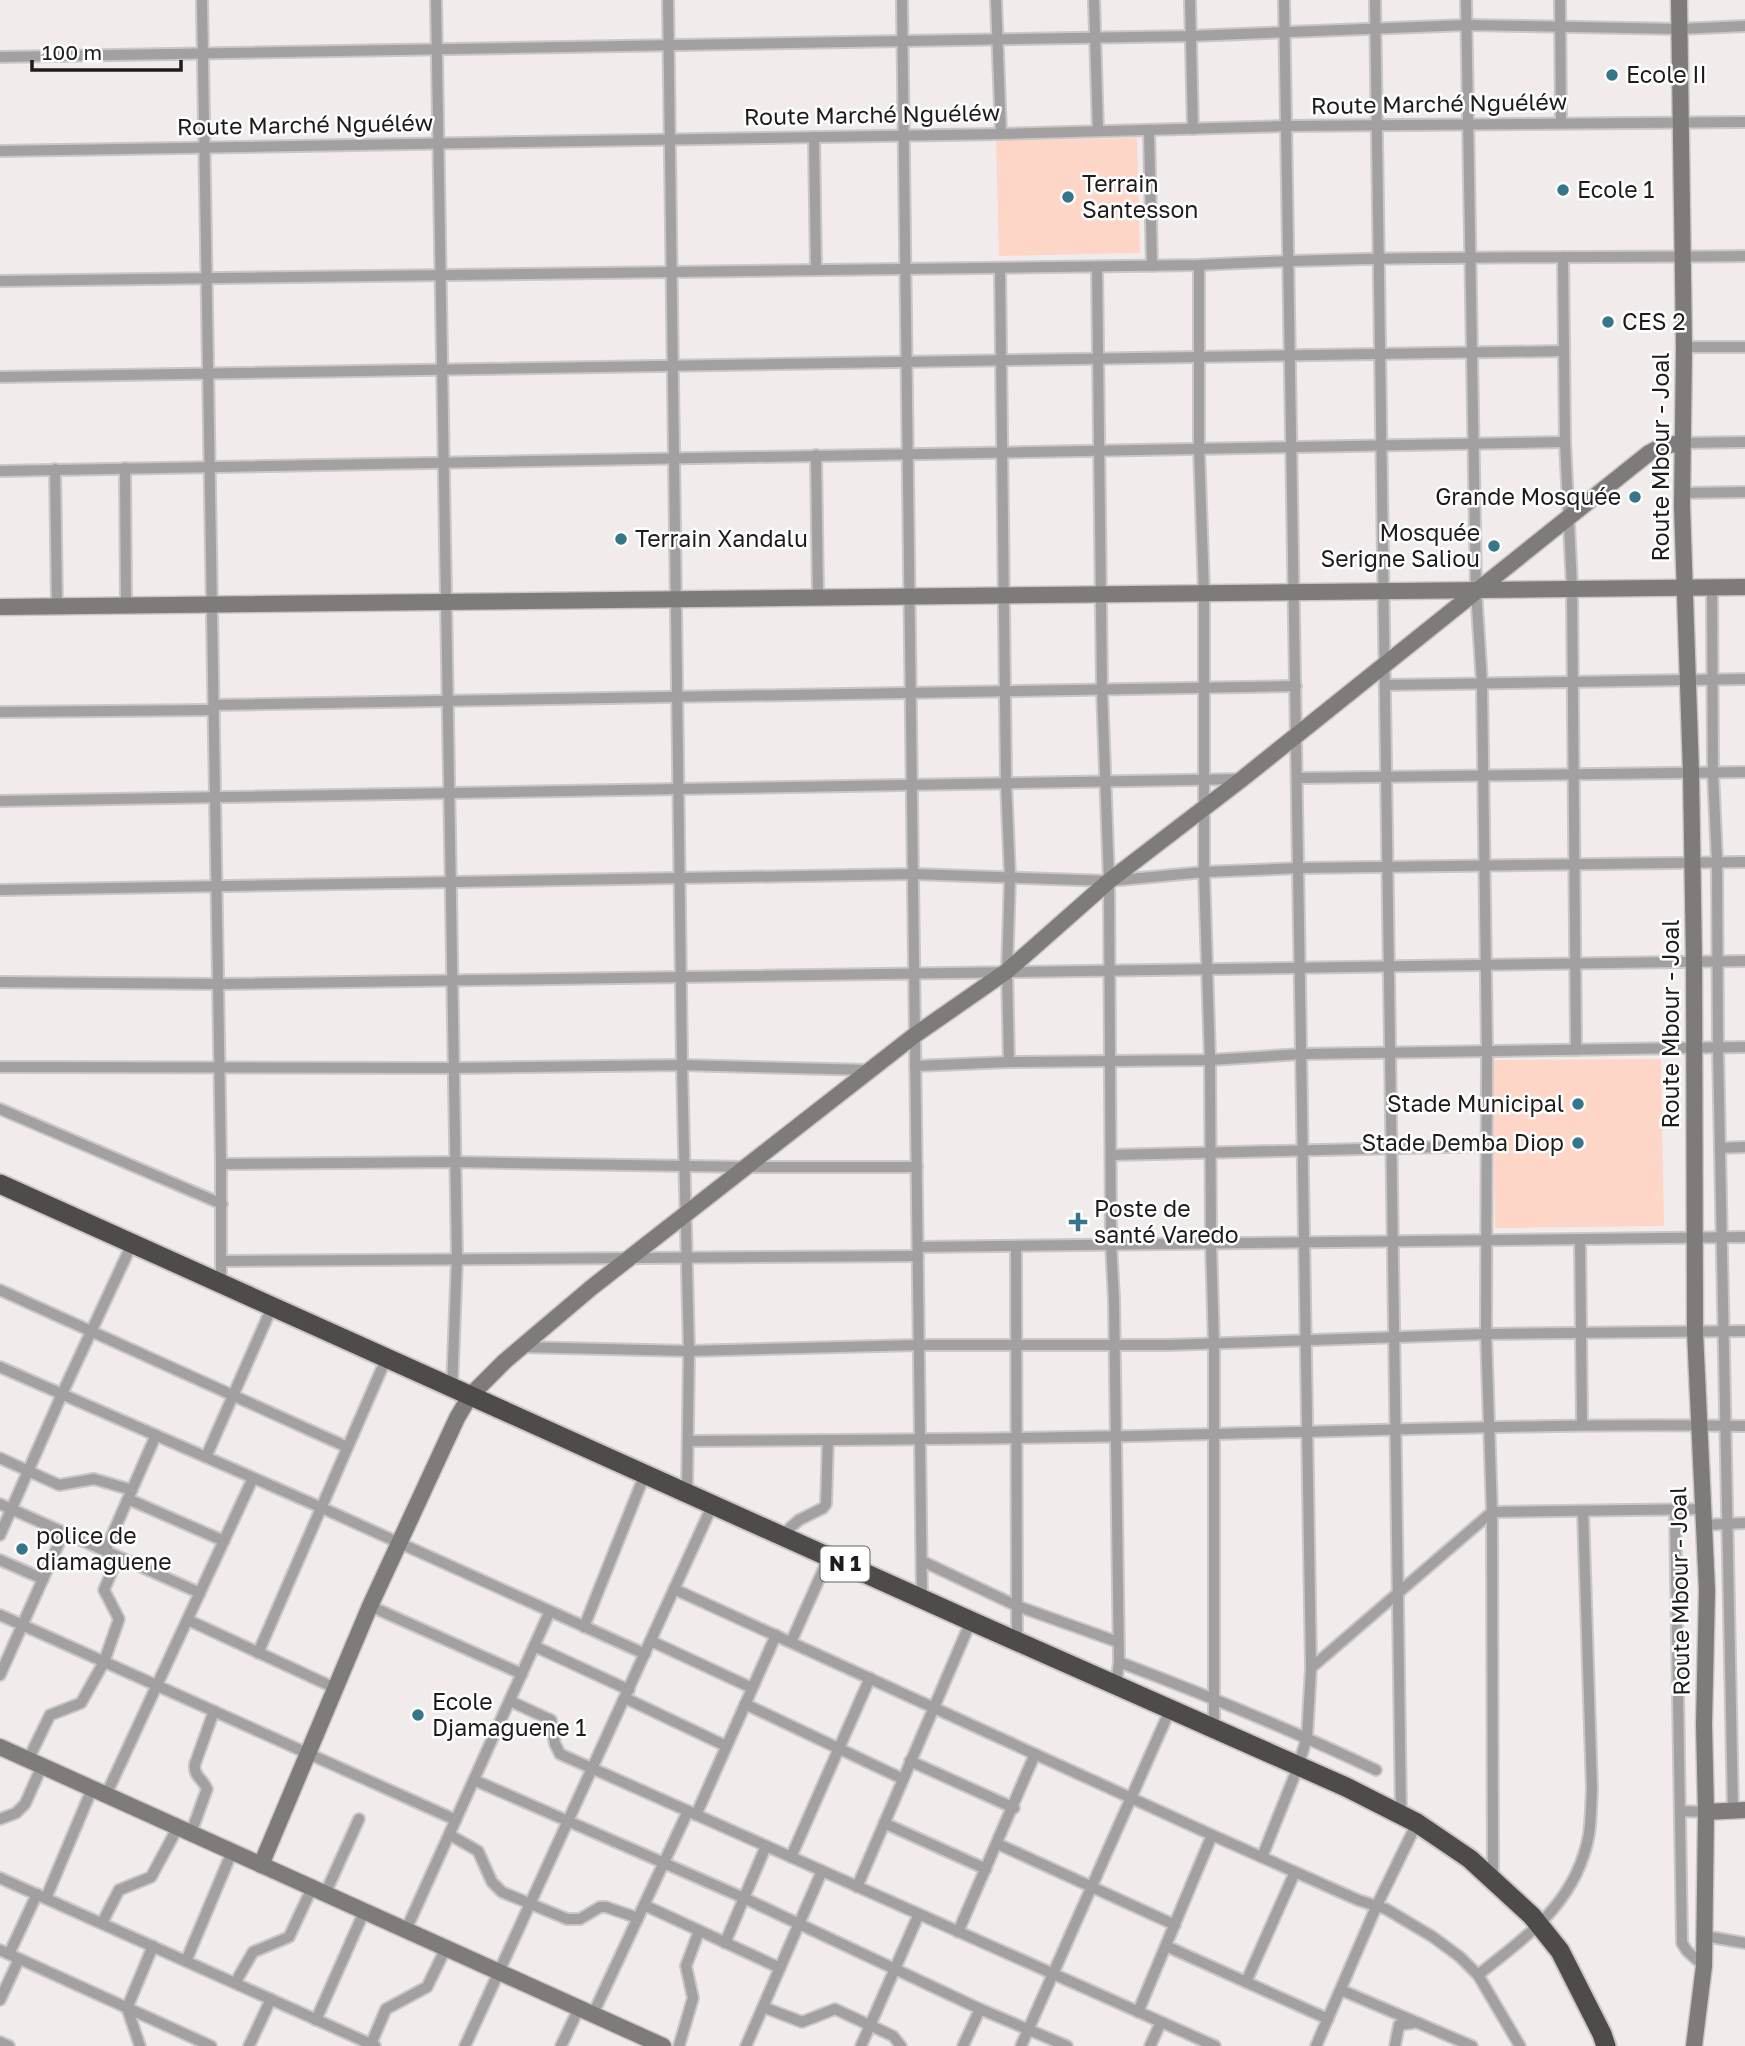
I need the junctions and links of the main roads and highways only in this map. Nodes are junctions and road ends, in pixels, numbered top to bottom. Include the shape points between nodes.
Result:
1 (1679, 0) edge
2 (1682, 443) junction
3 (1685, 586) junction
4 (1745, 587) edge
5 (1476, 591) junction
6 (0, 607) edge
7 (0, 1184) edge
8 (461, 1392) junction
9 (0, 1747) edge
10 (1739, 1811) edge
11 (1706, 1812) junction
12 (261, 1865) junction
13 (634, 2040) edge
14 (663, 2046) edge
15 (1606, 2046) edge
16 (1694, 2046) edge

1 - 2 main road, Route Mbour - Joal
2 - 3 main road, Route Mbour - Joal
2 - 5 main road via 1649,453
3 - 4 main road
3 - 5 main road
3 - 11 main road, Route Mbour - Joal via 1695,961 1695,1332 1707,1590
5 - 6 main road
5 - 8 main road via 1109,881 1007,971 915,1035
7 - 8 highway, N 1
8 - 12 main road via 457,1418 370,1606
8 - 15 highway, N 1 via 1409,1819 1470,1859 1540,1926 1565,1961
9 - 12 main road
10 - 11 main road
11 - 16 main road, Route Mbour - Joal via 1704,1966
12 - 13 main road via 586,2011
13 - 14 main road

